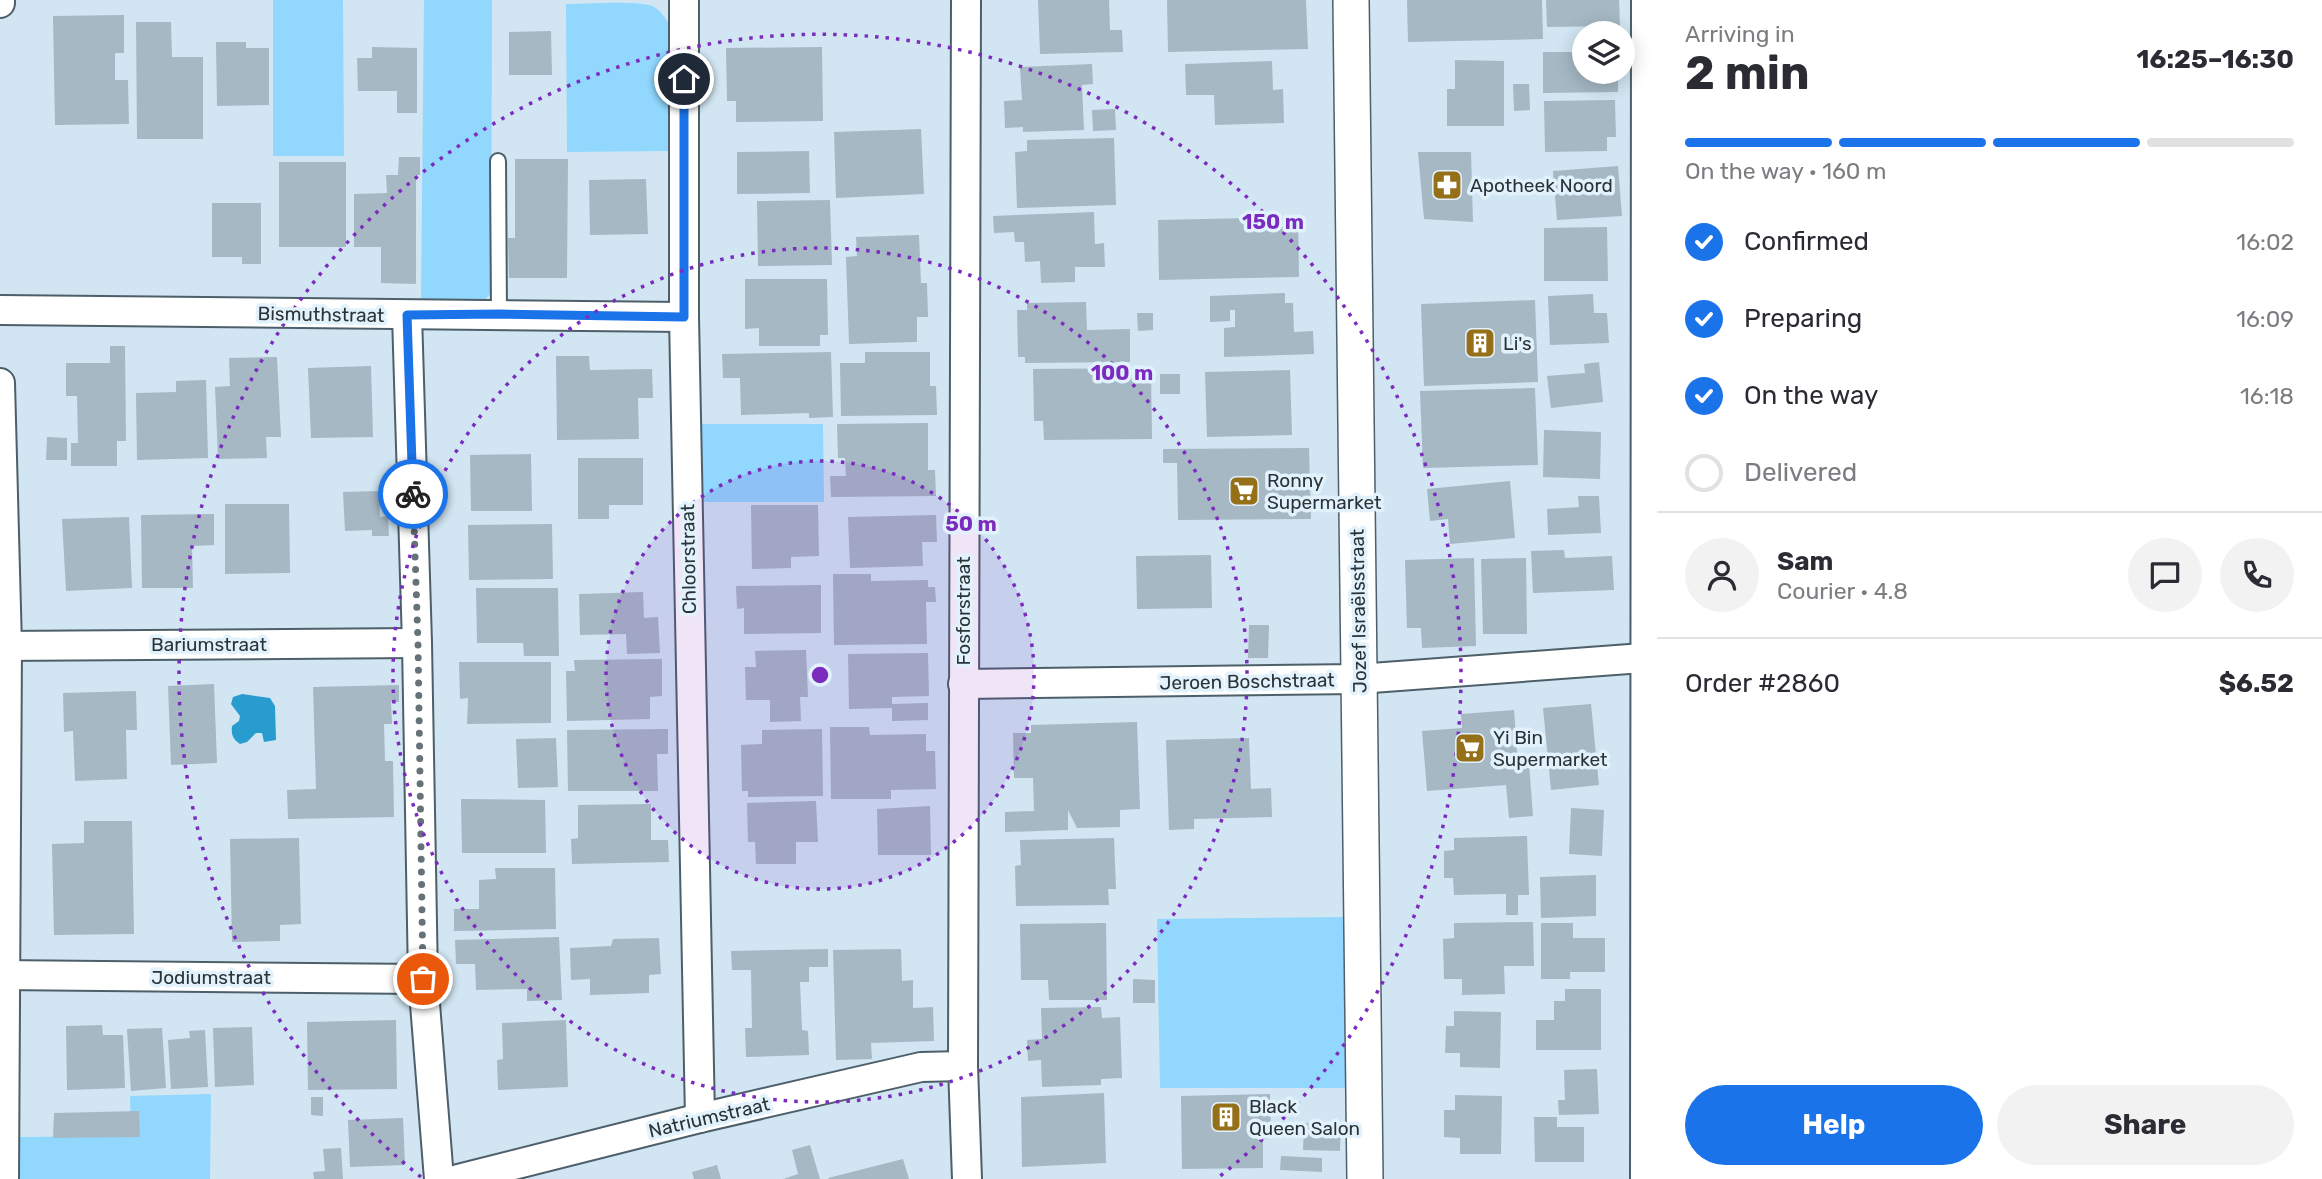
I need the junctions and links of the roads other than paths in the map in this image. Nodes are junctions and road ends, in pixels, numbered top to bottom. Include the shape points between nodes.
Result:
1 (684, 0) edge
2 (966, 0) edge
3 (1351, 0) edge
4 (1646, 0) edge
5 (498, 161) dead end
6 (0, 310) edge
7 (499, 314) junction
8 (407, 315) junction
9 (684, 317) junction
10 (0, 383) edge
11 (418, 643) junction
12 (3, 646) edge
13 (1651, 658) edge
14 (1358, 679) junction
15 (963, 684) junction
16 (1651, 898) edge
17 (2, 975) edge
18 (423, 979) junction
19 (963, 1066) junction
20 (700, 1118) junction
21 (1651, 1135) edge
22 (4, 1179) edge
23 (439, 1179) edge
24 (458, 1179) edge
25 (967, 1179) edge
26 (1365, 1179) edge
27 (1645, 1179) edge

1 - 9 street, Chloorstraat
2 - 15 street, Fosforstraat
3 - 14 street, Jozef Israëlsstraat
4 - 13 street
5 - 7 lane
6 - 8 street, Bismuthstraat
7 - 8 street, Bismuthstraat
7 - 9 street, Bismuthstraat
8 - 11 street
9 - 20 street, Chloorstraat
10 - 12 street
11 - 12 street, Bariumstraat
11 - 18 street
12 - 17 street
13 - 14 street, Jeroen Boschstraat
13 - 16 street
14 - 15 street, Jeroen Boschstraat
14 - 26 street, Jozef Israëlsstraat
15 - 19 street, Fosforstraat
16 - 21 street
17 - 18 street, Jodiumstraat
17 - 22 street
18 - 23 street
19 - 20 street, Natriumstraat via 921,1068
19 - 25 street, Fosforstraat
20 - 24 street, Natriumstraat
21 - 27 street

